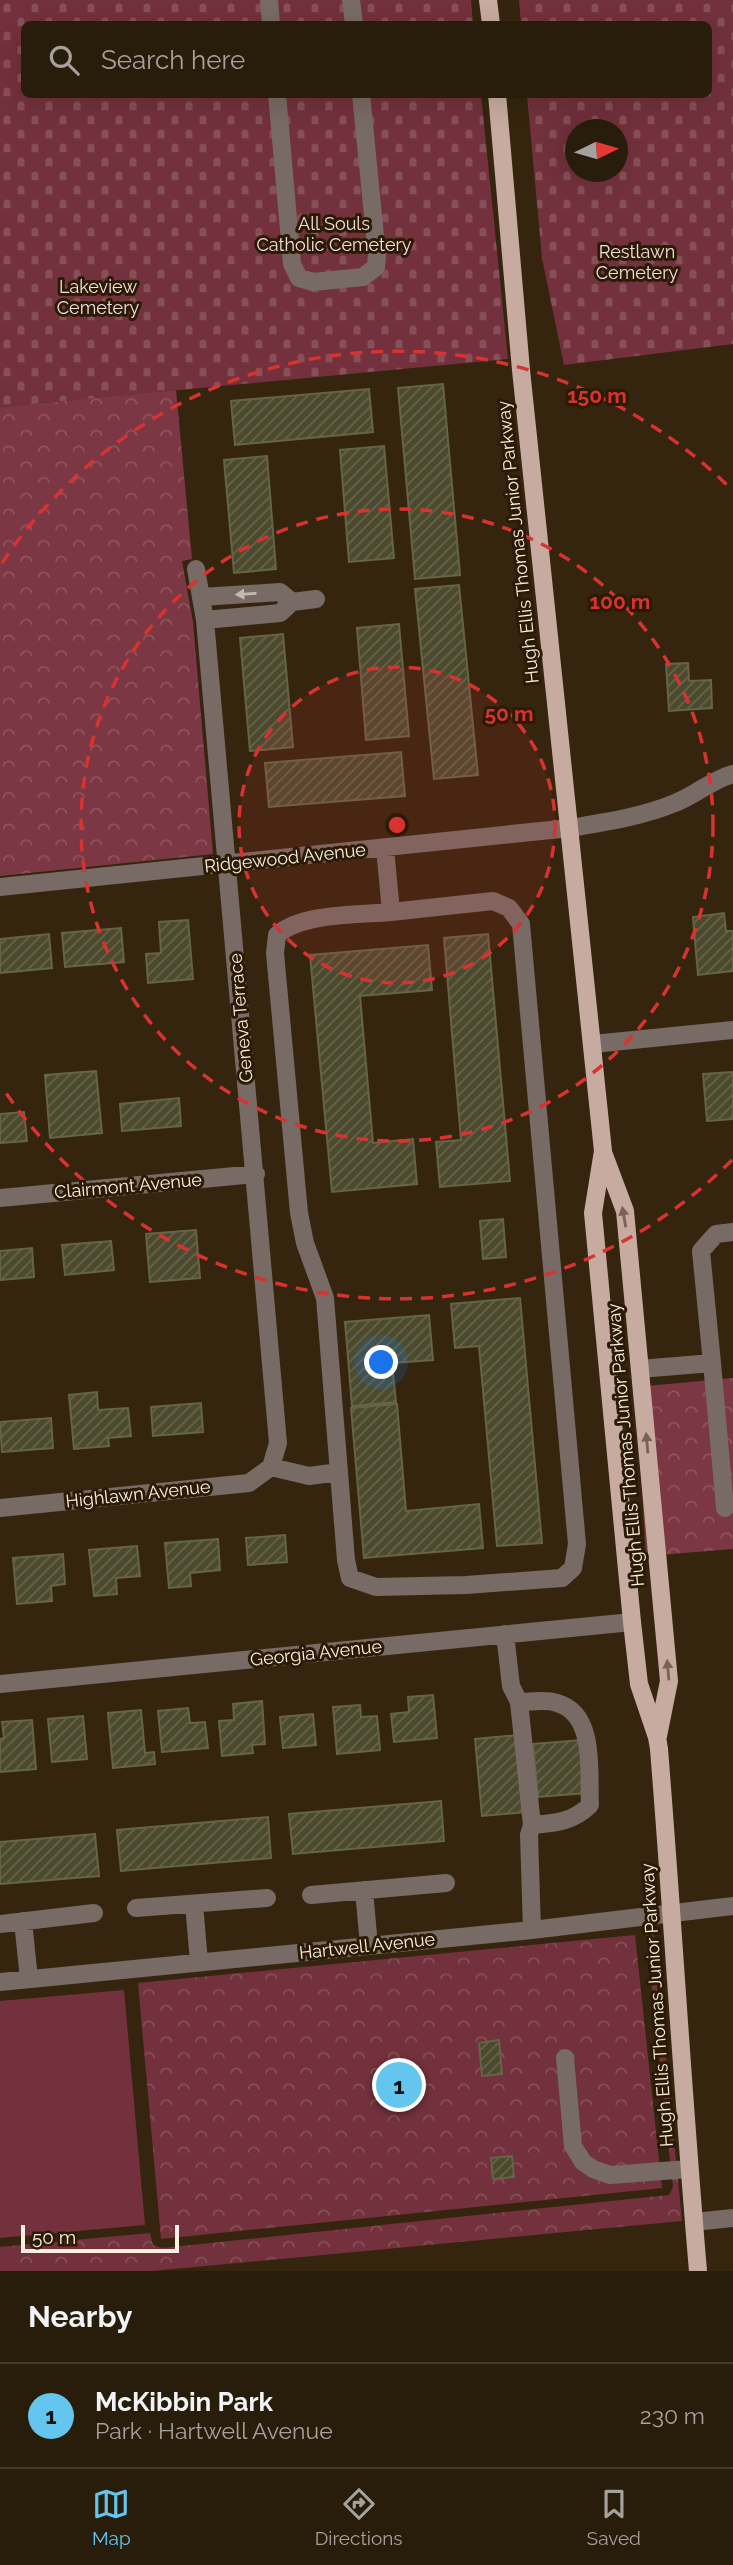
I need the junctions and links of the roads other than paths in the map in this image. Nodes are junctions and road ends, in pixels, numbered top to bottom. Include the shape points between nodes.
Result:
1 (269, 0) edge
2 (351, 0) edge
3 (488, 0) edge
4 (271, 21) edge
5 (354, 21) edge
6 (491, 21) edge
7 (277, 98) edge
8 (361, 98) edge
9 (497, 98) edge
10 (196, 569) dead end
11 (201, 597) junction
12 (316, 599) dead end
13 (292, 602) junction
14 (205, 620) junction
15 (733, 774) edge
16 (570, 828) junction
17 (385, 848) junction
18 (226, 864) junction
19 (0, 887) edge
20 (391, 912) junction
21 (733, 1030) edge
22 (593, 1044) junction
23 (603, 1151) junction
24 (256, 1174) junction
25 (0, 1198) edge
26 (733, 1232) edge
27 (712, 1363) junction
28 (640, 1369) junction
29 (271, 1467) junction
30 (339, 1472) junction
31 (0, 1508) edge
32 (725, 1508) dead end
33 (632, 1622) junction
34 (505, 1634) junction
35 (0, 1684) edge
36 (519, 1702) junction
37 (657, 1737) junction
38 (532, 1825) junction
39 (446, 1883) dead end
40 (364, 1890) junction
41 (311, 1895) dead end
42 (267, 1898) dead end
43 (194, 1904) junction
44 (733, 1906) edge
45 (136, 1908) dead end
46 (673, 1912) junction
47 (93, 1913) dead end
48 (23, 1921) junction
49 (0, 1924) edge
50 (532, 1930) junction
51 (369, 1946) junction
52 (199, 1962) junction
53 (29, 1979) junction
54 (0, 1982) edge
55 (565, 2058) dead end
56 (689, 2169) junction
57 (733, 2218) edge
58 (694, 2222) junction
59 (698, 2271) edge

1 - 4 street
2 - 5 street
3 - 6 main road
7 - 8 street via 292,264 299,278 313,282 363,277 376,267
9 - 16 main road, Hugh Ellis Thomas Junior Parkway
10 - 11 street, Geneva Terrace
13 -> 11 street via 279,592
11 - 14 street, Geneva Terrace
12 - 13 street
13 - 14 street via 280,613
14 - 18 street, Geneva Terrace
15 - 16 street, Ridgewood Avenue via 638,817
16 - 17 street, Ridgewood Avenue
16 - 22 main road, Hugh Ellis Thomas Junior Parkway
17 - 18 street, Ridgewood Avenue
17 - 20 street
18 - 19 street, Ridgewood Avenue
18 - 24 street, Geneva Terrace
20 - 30 street via 308,920 276,935 299,1213 325,1298
20 - 30 street via 493,901 509,908 521,924 577,1544 573,1568 562,1578 466,1585 376,1587 350,1578
21 - 22 street
22 - 23 main road, Hugh Ellis Thomas Junior Parkway
28 -> 23 main road, Hugh Ellis Thomas Junior Parkway via 625,1211
23 - 33 main road, Hugh Ellis Thomas Junior Parkway via 593,1213
24 - 25 street, Clairmont Avenue
24 - 29 street, Geneva Terrace via 278,1443
26 - 27 street via 716,1234 701,1251
27 - 28 street
27 - 32 street
37 -> 28 main road, Hugh Ellis Thomas Junior Parkway via 669,1681
29 - 30 street via 309,1476
29 - 31 street, Highlawn Avenue via 249,1483
33 - 34 street, Georgia Avenue
33 - 37 main road, Hugh Ellis Thomas Junior Parkway via 639,1684
34 - 35 street, Georgia Avenue
34 - 36 street via 511,1686
36 - 38 street
36 - 38 street via 559,1703 584,1726 586,1740 590,1805 563,1822
37 - 46 main road, Hugh Ellis Thomas Junior Parkway
38 - 50 street via 528,1835
39 - 40 street
40 - 41 street
40 - 51 street
42 - 43 street
43 - 45 street
43 - 52 street
44 - 46 street, Hartwell Avenue
46 - 50 street, Hartwell Avenue
46 - 56 main road, Hugh Ellis Thomas Junior Parkway
47 - 48 street
48 - 49 street
48 - 53 street
50 - 51 street, Hartwell Avenue
51 - 52 street, Hartwell Avenue
52 - 53 street, Hartwell Avenue
53 - 54 street, Hartwell Avenue
55 - 56 street via 573,2146 583,2162 610,2175
56 - 58 main road, Hugh Ellis Thomas Junior Parkway
57 - 58 street
58 - 59 main road, Hugh Ellis Thomas Junior Parkway

